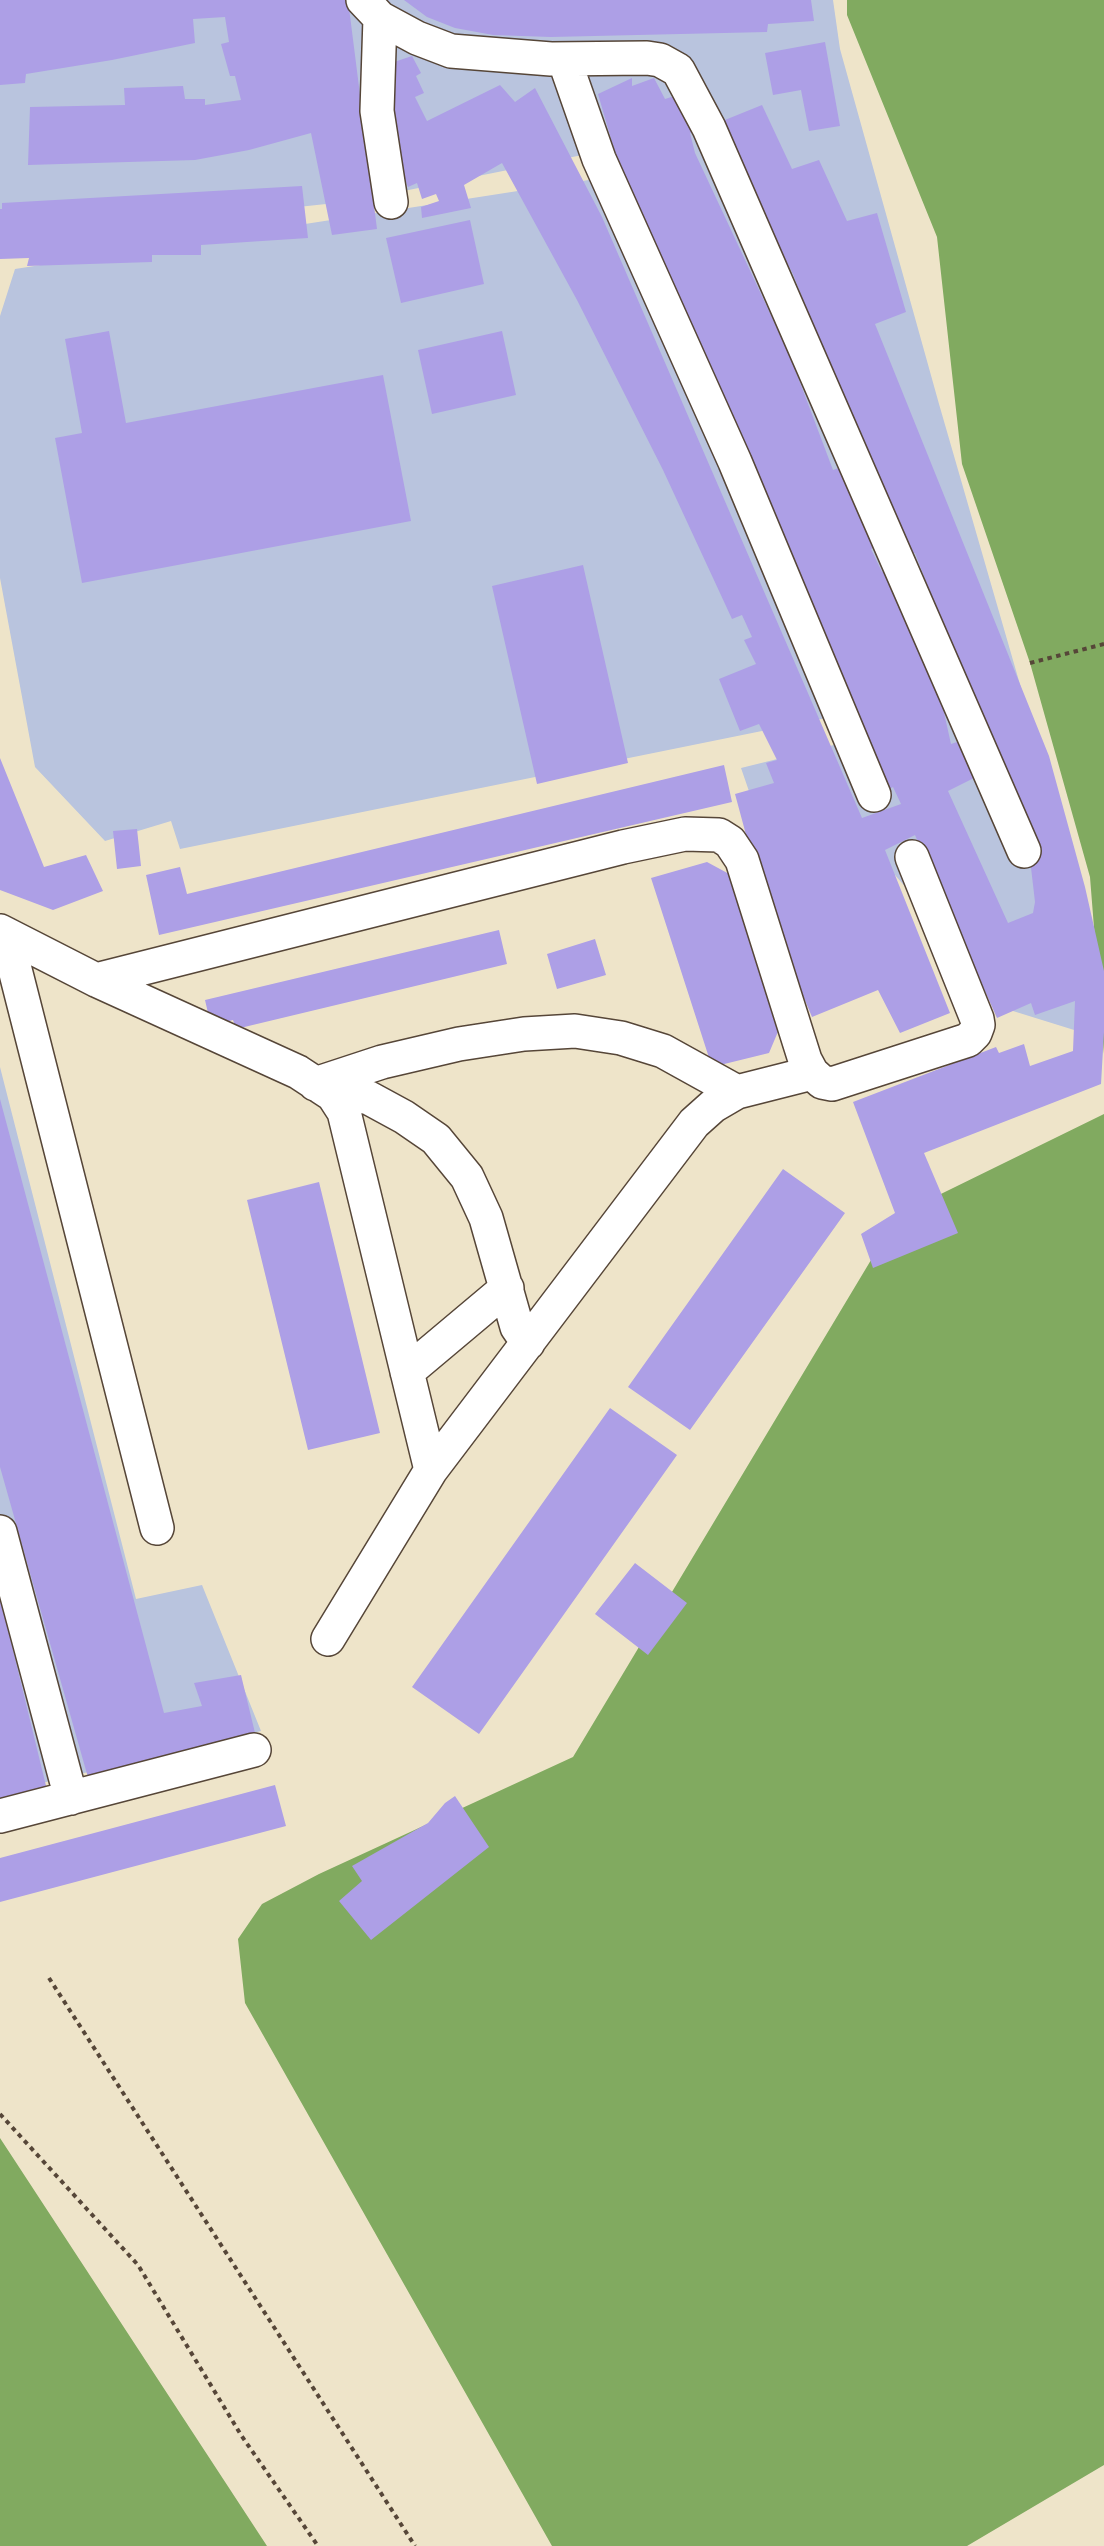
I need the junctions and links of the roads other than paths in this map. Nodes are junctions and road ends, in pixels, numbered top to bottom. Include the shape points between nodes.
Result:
1 (371, 9) edge
2 (564, 59) junction
3 (391, 202) dead end
4 (874, 795) dead end
5 (1024, 851) dead end
6 (912, 857) dead end
7 (3, 932) edge
8 (96, 980) junction
9 (812, 1074) junction
10 (315, 1084) junction
11 (738, 1092) junction
12 (507, 1288) junction
13 (528, 1343) junction
14 (407, 1372) junction
15 (431, 1470) junction
16 (157, 1528) dead end
17 (0, 1532) edge
18 (328, 1639) dead end
19 (254, 1750) dead end
20 (71, 1798) junction
21 (0, 1816) edge

1 - 2 lane via 417,38 451,51
1 - 3 lane via 377,111
2 - 4 lane via 599,159 735,462
2 - 5 lane via 647,58 671,64 678,70 718,150
6 - 9 lane via 977,1019 975,1033 968,1040 843,1082 822,1082
7 - 8 lane
7 - 16 lane
8 - 9 lane via 623,847 685,834 719,835 730,842 742,860
8 - 10 lane via 298,1072
9 - 11 lane
10 - 11 lane via 382,1062 459,1044 575,1031 621,1038 663,1051
10 - 12 lane via 369,1098 436,1139 467,1178 486,1218
10 - 14 lane via 333,1095 344,1112
11 - 13 lane via 694,1123
12 - 13 lane via 517,1327
12 - 14 lane
13 - 15 lane
14 - 15 lane
15 - 18 lane
17 - 20 lane
19 - 20 lane
20 - 21 lane

